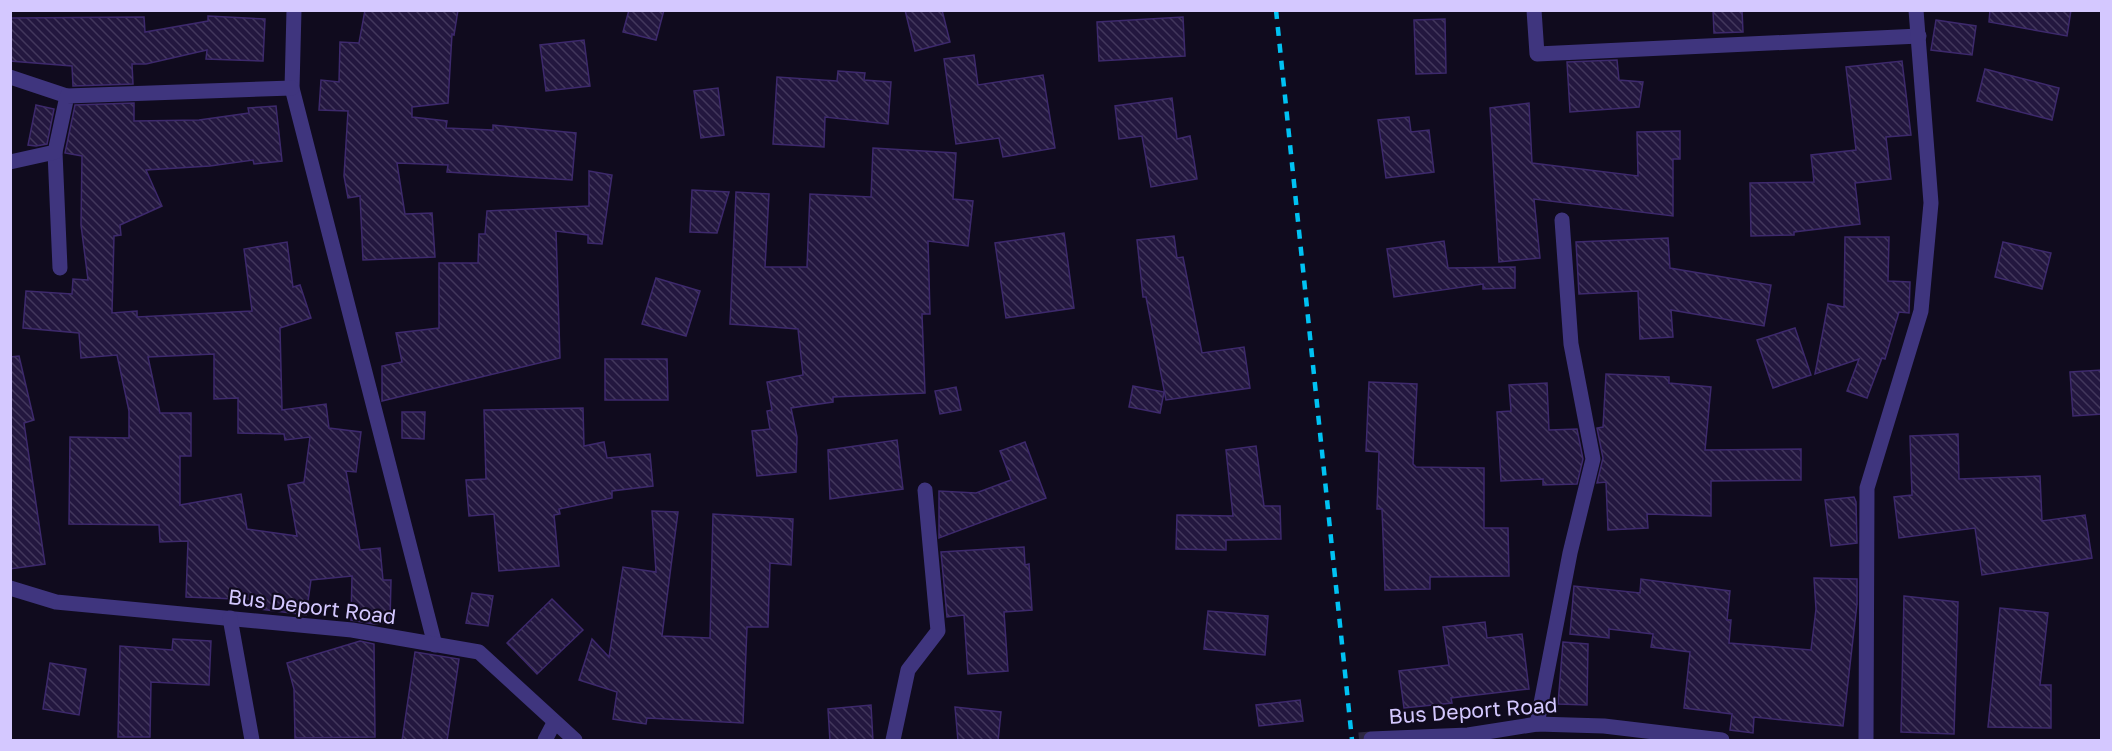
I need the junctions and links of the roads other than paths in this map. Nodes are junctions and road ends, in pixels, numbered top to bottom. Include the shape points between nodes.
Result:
1 (294, 10) edge
2 (1534, 10) edge
3 (1916, 10) edge
4 (1919, 36) junction
5 (10, 77) edge
6 (292, 88) junction
7 (67, 96) junction
8 (55, 152) junction
9 (10, 162) edge
10 (1562, 220) dead end
11 (60, 268) dead end
12 (925, 490) dead end
13 (10, 588) edge
14 (230, 618) junction
15 (435, 645) junction
16 (554, 723) junction
17 (1537, 724) junction
18 (1605, 733) edge
19 (1468, 738) edge
20 (1371, 739) edge
21 (252, 741) edge
22 (545, 741) edge
23 (575, 741) edge
24 (893, 741) edge
25 (1722, 741) edge
26 (1866, 741) edge

1 - 6 street
2 - 4 street via 1537,54
3 - 4 street
4 - 26 street via 1930,203 1921,311 1867,488
5 - 7 street
6 - 7 street
6 - 15 street
7 - 8 street
8 - 9 street
8 - 11 street
10 - 17 street via 1571,344 1593,459 1570,553
12 - 24 street via 938,631 908,670
13 - 14 street, Bus Deport Road via 56,602
14 - 15 street, Bus Deport Road via 351,630
14 - 21 street
15 - 16 street, Bus Deport Road via 479,652
16 - 22 street
16 - 23 street, Bus Deport Road
17 - 18 street, Bus Deport Road
17 - 19 street, Bus Deport Road
18 - 25 street, Bus Deport Road
19 - 20 street, Bus Deport Road

